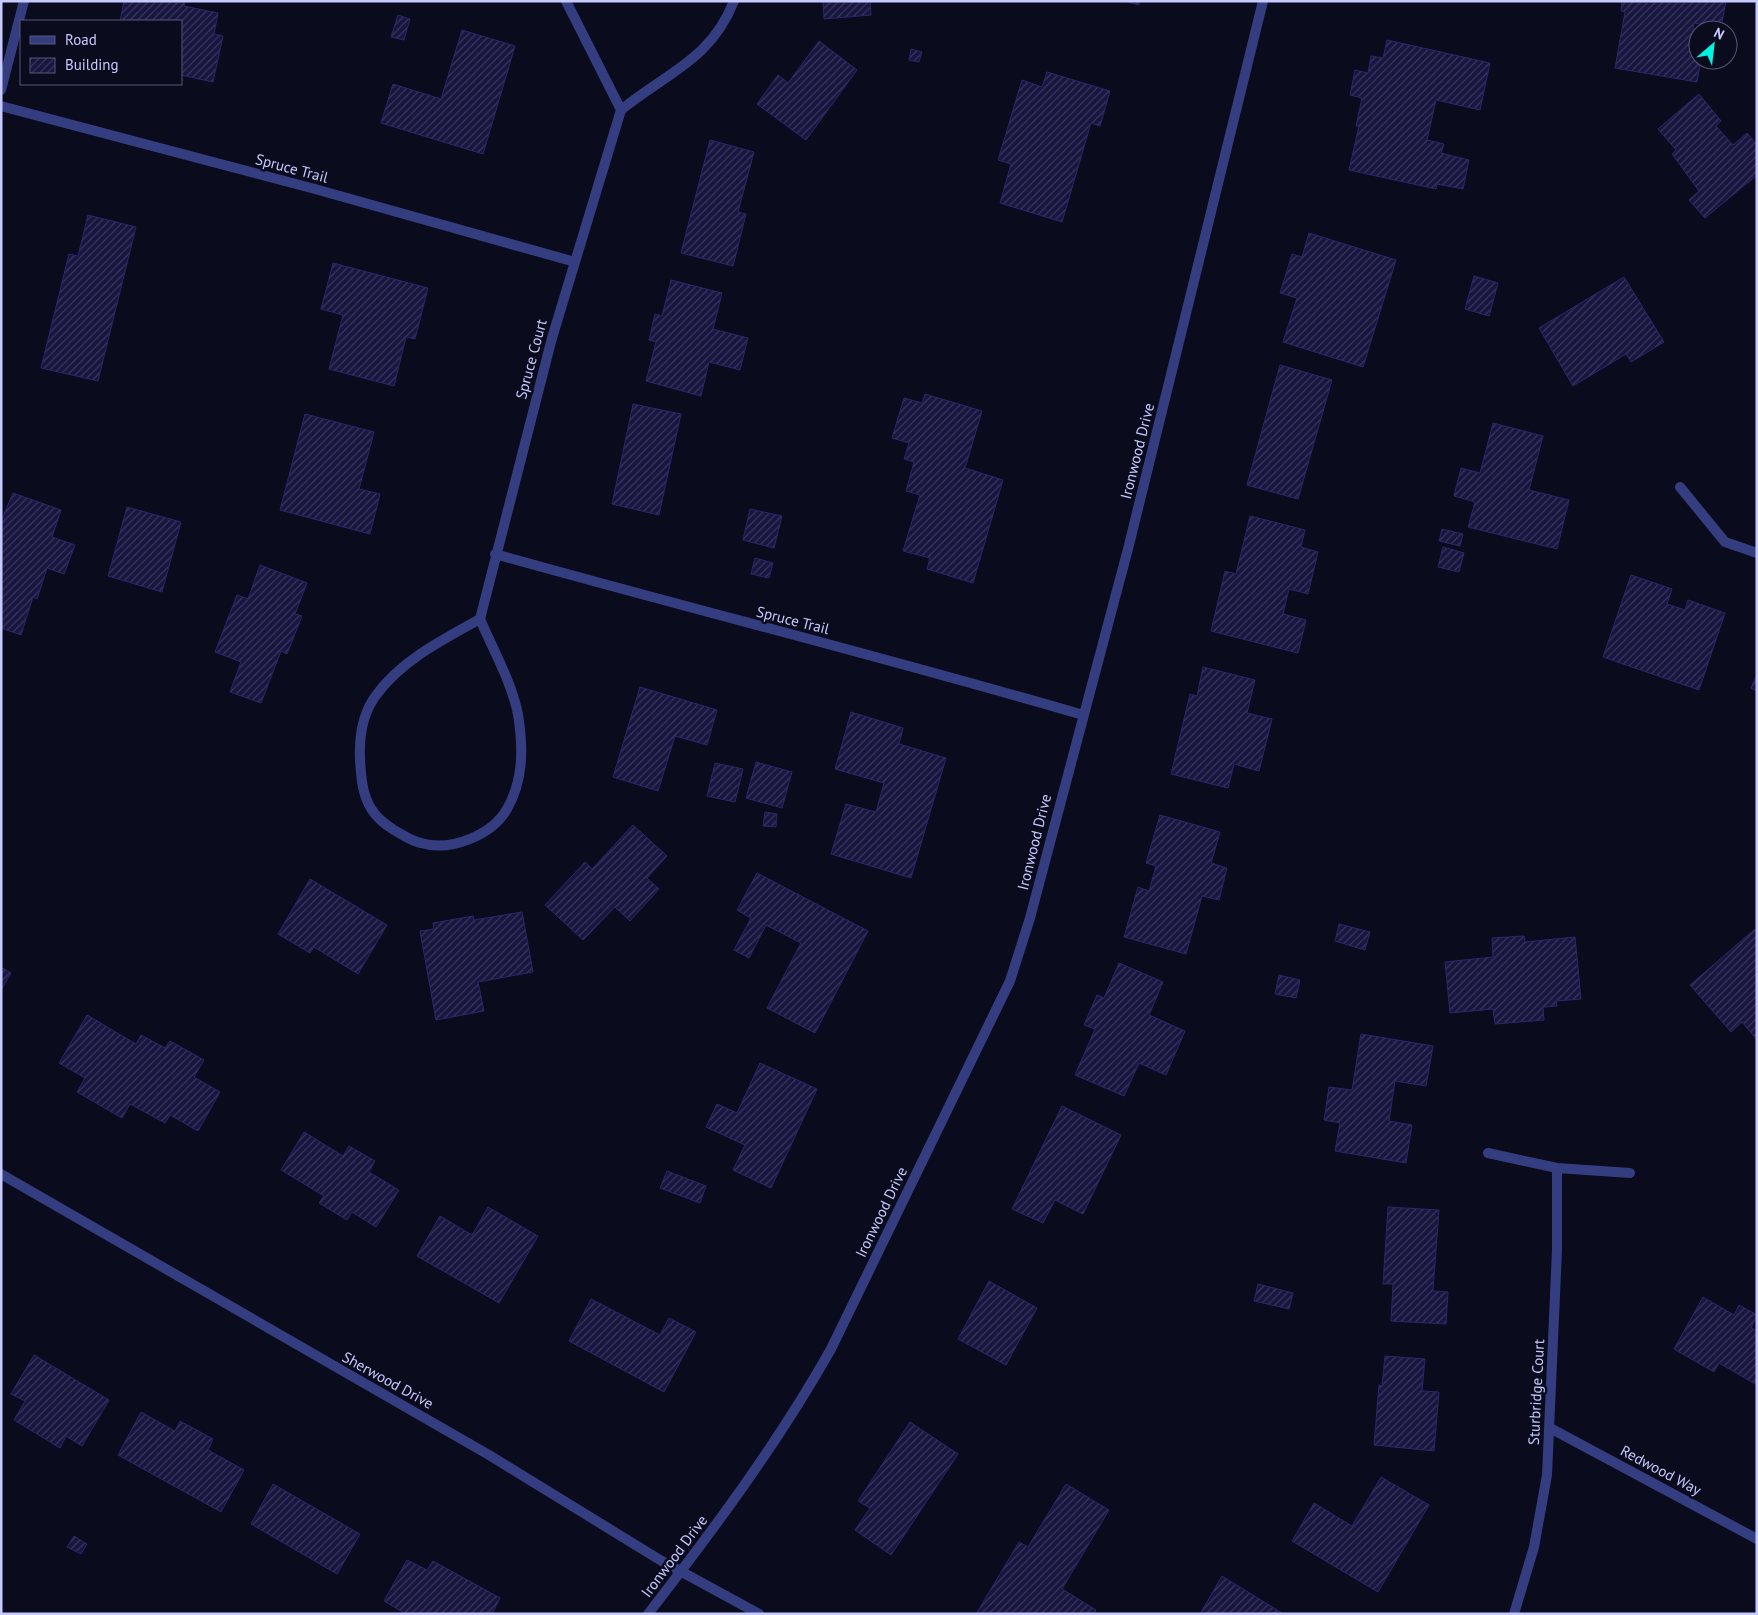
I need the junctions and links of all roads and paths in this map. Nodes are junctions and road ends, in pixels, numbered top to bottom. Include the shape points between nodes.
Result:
1 (24, 1) edge
2 (566, 1) edge
3 (734, 1) edge
4 (1263, 1) edge
5 (1, 90) edge
6 (1, 106) edge
7 (621, 110) junction
8 (575, 262) junction
9 (1680, 487) dead end
10 (1757, 553) edge
11 (495, 554) junction
12 (480, 619) junction
13 (1083, 715) junction
14 (1488, 1153) dead end
15 (1557, 1168) junction
16 (1630, 1173) dead end
17 (1, 1174) edge
18 (1550, 1428) junction
19 (1757, 1540) edge
20 (681, 1571) junction
21 (648, 1614) edge
22 (759, 1614) edge
23 (1514, 1614) edge

1 - 5 street
2 - 7 street
3 - 7 street via 717,35 694,60 642,92
4 - 13 street, Ironwood Drive via 1128,549
6 - 8 street, Spruce Trail via 305,186
7 - 8 street, Spruce Court
8 - 11 street, Spruce Court
9 - 10 street via 1725,542
11 - 12 street, Spruce Court
11 - 13 street, Spruce Trail via 694,610 947,675
12 - 12 street via 433,646 386,684 376,695 362,726 360,766 363,789 372,810 386,824 422,844 469,840 490,828 507,810 518,784 522,757 515,698
13 - 20 street, Ironwood Drive via 1030,918 1010,981 831,1349 807,1392 753,1472
14 - 15 street
15 - 16 street
15 - 18 street, Sturbridge Court
17 - 20 street, Sherwood Drive via 489,1455
18 - 19 street, Redwood Way
18 - 23 street, Sturbridge Court via 1542,1511
20 - 21 street, Ironwood Drive
20 - 22 street, Sherwood Drive

